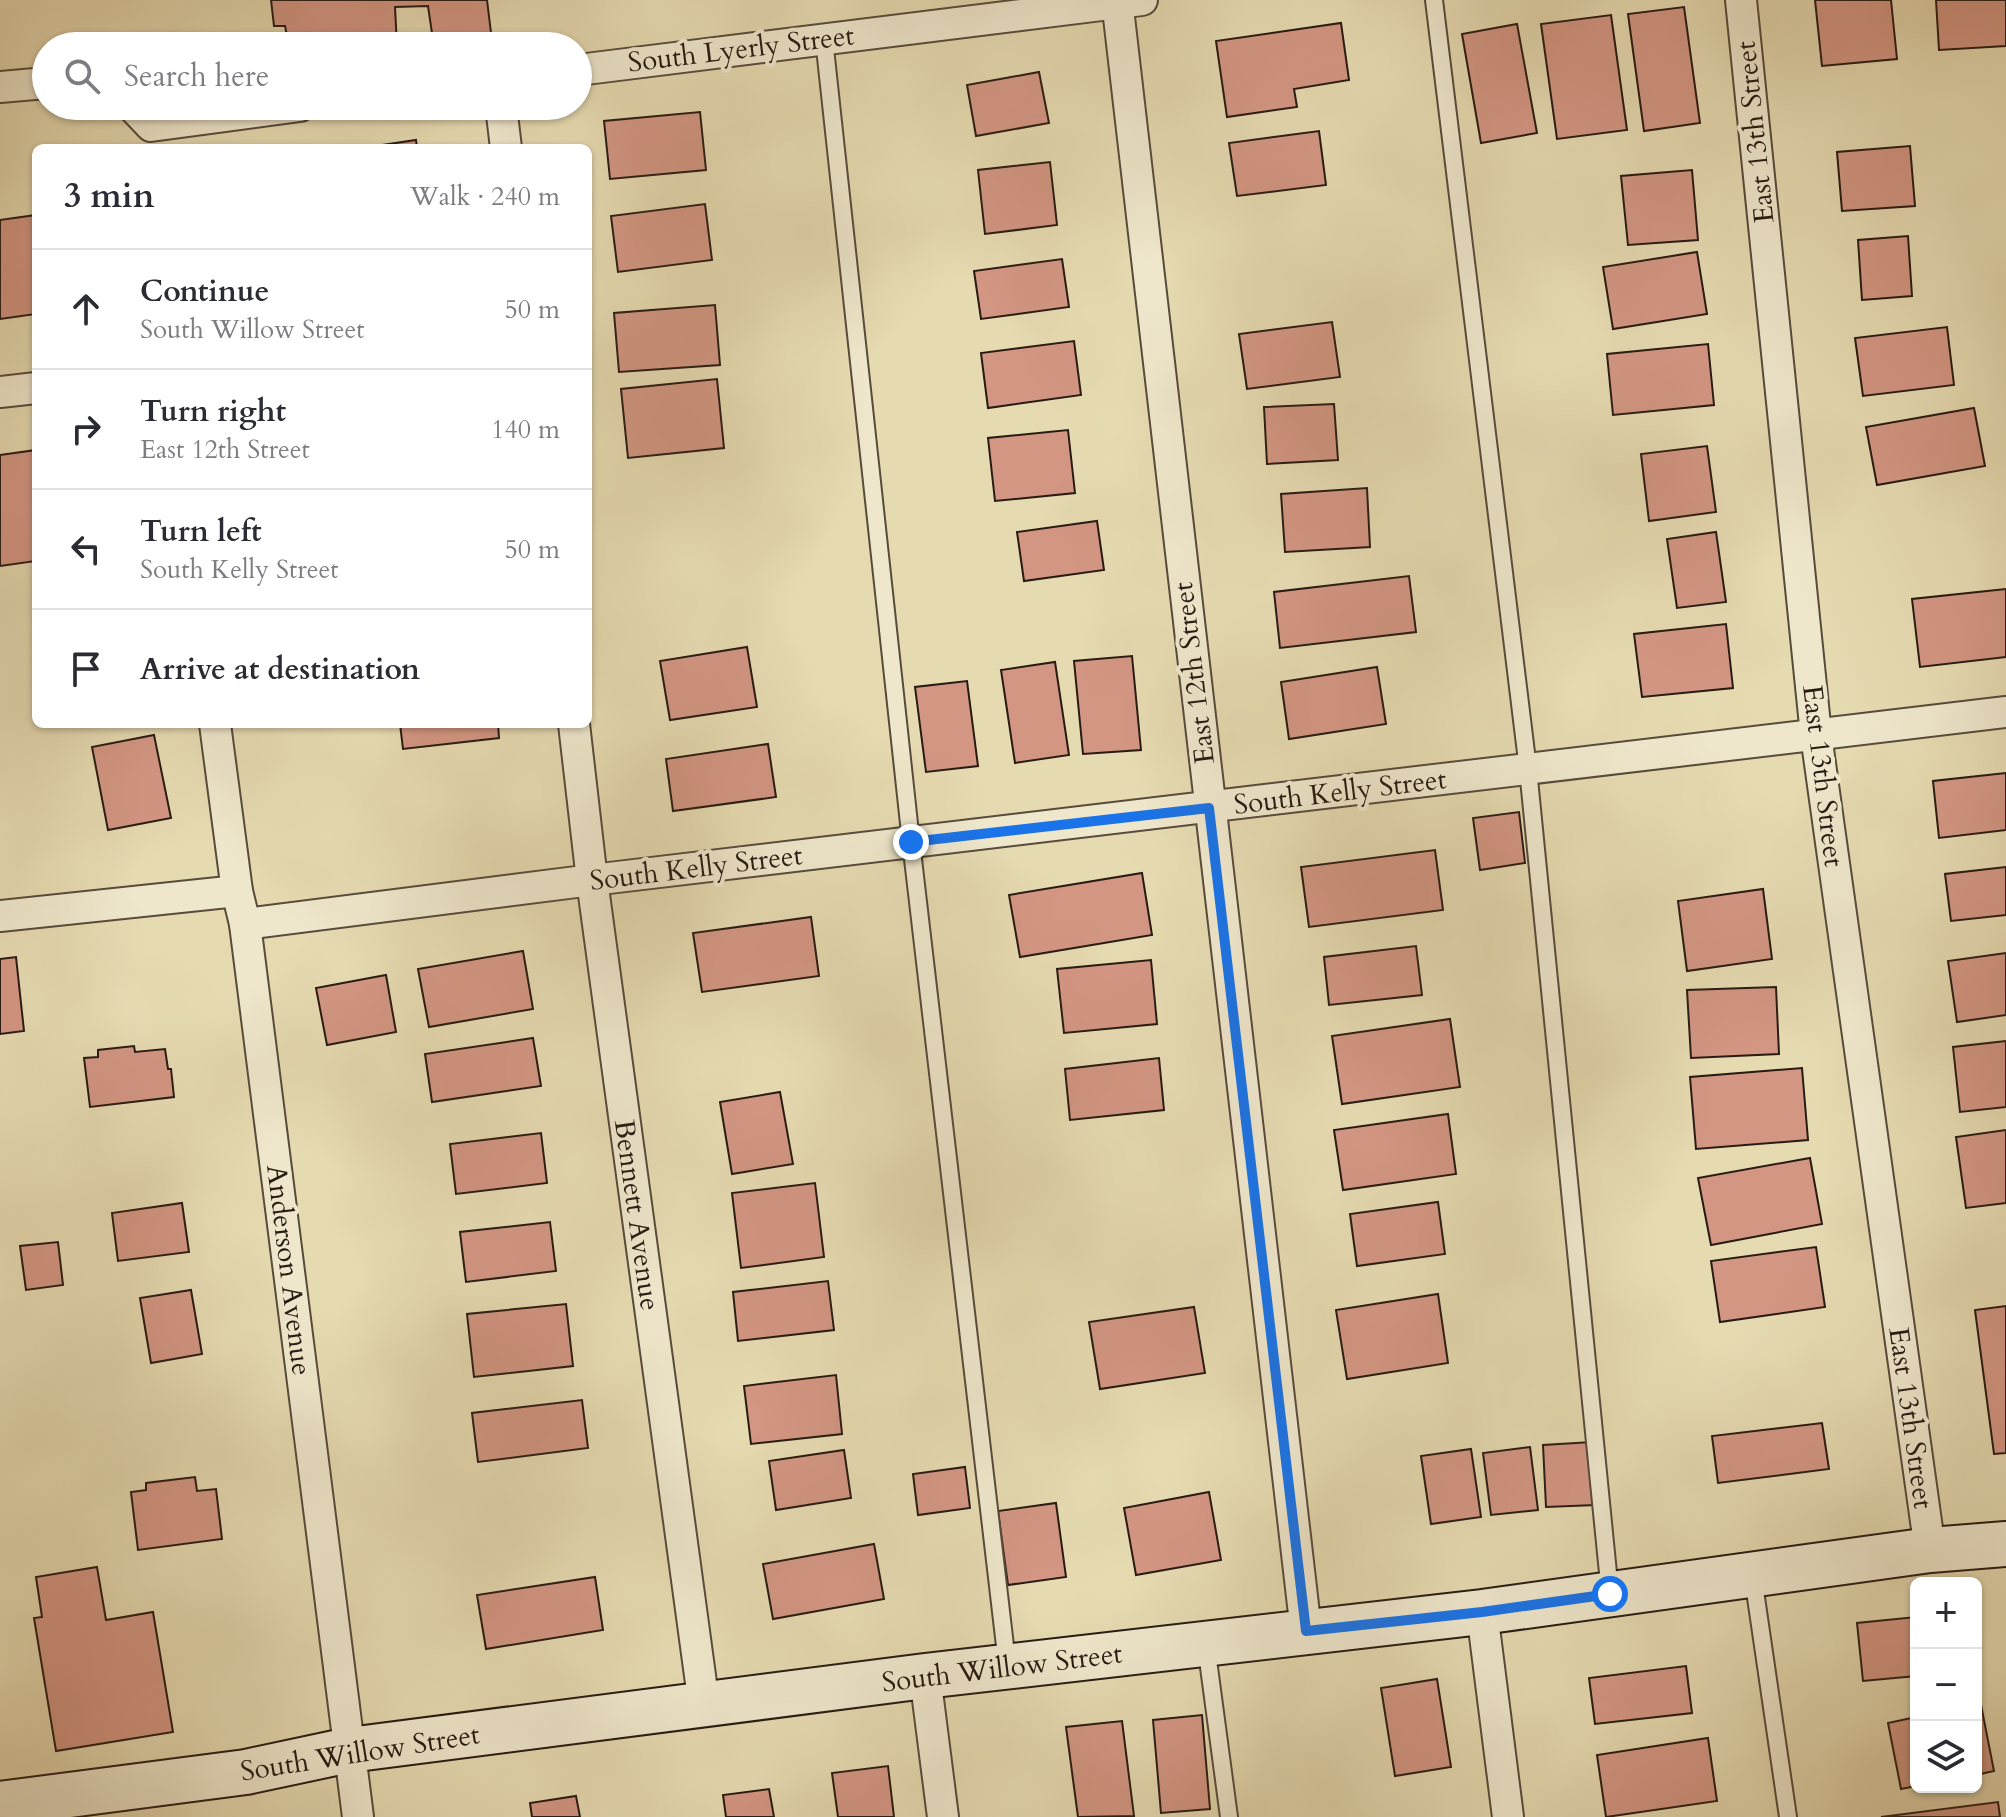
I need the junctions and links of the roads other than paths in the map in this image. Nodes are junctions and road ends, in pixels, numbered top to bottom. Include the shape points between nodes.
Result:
1 (1434, 0) edge
2 (1741, 0) edge
3 (1125, 1) edge
4 (824, 39) junction
5 (592, 68) edge
6 (32, 84) edge
7 (0, 87) edge
8 (197, 120) edge
9 (503, 120) edge
10 (145, 127) edge
11 (506, 144) edge
12 (32, 388) edge
13 (0, 392) edge
14 (2006, 712) edge
15 (216, 728) edge
16 (574, 728) edge
17 (1816, 735) junction
18 (1528, 769) junction
19 (1209, 808) junction
20 (911, 842) junction
21 (592, 880) junction
22 (237, 891) junction
23 (0, 916) edge
24 (245, 924) junction
25 (2006, 1544) edge
26 (1930, 1550) junction
27 (1753, 1574) junction
28 (1610, 1594) junction
29 (1482, 1612) junction
30 (1306, 1631) junction
31 (1206, 1643) junction
32 (1007, 1667) junction
33 (925, 1676) junction
34 (704, 1705) junction
35 (349, 1750) junction
36 (0, 1804) edge
37 (358, 1817) edge
38 (943, 1817) edge
39 (1229, 1817) edge
40 (1508, 1817) edge
41 (1788, 1817) edge

1 - 18 lane
2 - 17 street, East 13th Street
3 - 4 street, South Lyerly Street
3 - 19 street, East 12th Street
4 - 5 street, South Lyerly Street
4 - 20 lane
6 - 7 street
8 - 10 street
9 - 11 street
12 - 13 street
14 - 17 street, South Kelly Street
15 - 22 street, Anderson Avenue
16 - 21 street, Bennett Avenue
17 - 18 street, South Kelly Street
17 - 26 street, East 13th Street
18 - 19 street, South Kelly Street
18 - 28 lane
19 - 20 street, South Kelly Street
19 - 30 street, East 12th Street
20 - 21 street, South Kelly Street
20 - 32 lane
21 - 24 street, South Kelly Street
21 - 34 street, Bennett Avenue
22 - 23 street
22 - 24 street, Anderson Avenue
24 - 35 street, Anderson Avenue
25 - 26 main road, South Willow Street
26 - 27 main road, South Willow Street
27 - 28 main road, South Willow Street
27 - 41 lane
28 - 29 main road, South Willow Street
29 - 30 main road, South Willow Street
29 - 40 street
30 - 31 main road, South Willow Street
31 - 32 main road, South Willow Street
31 - 39 lane
32 - 33 main road, South Willow Street
33 - 34 main road, South Willow Street
33 - 38 street
34 - 35 main road, South Willow Street
35 - 36 main road, South Willow Street via 246,1772
35 - 37 street, Anderson Avenue

